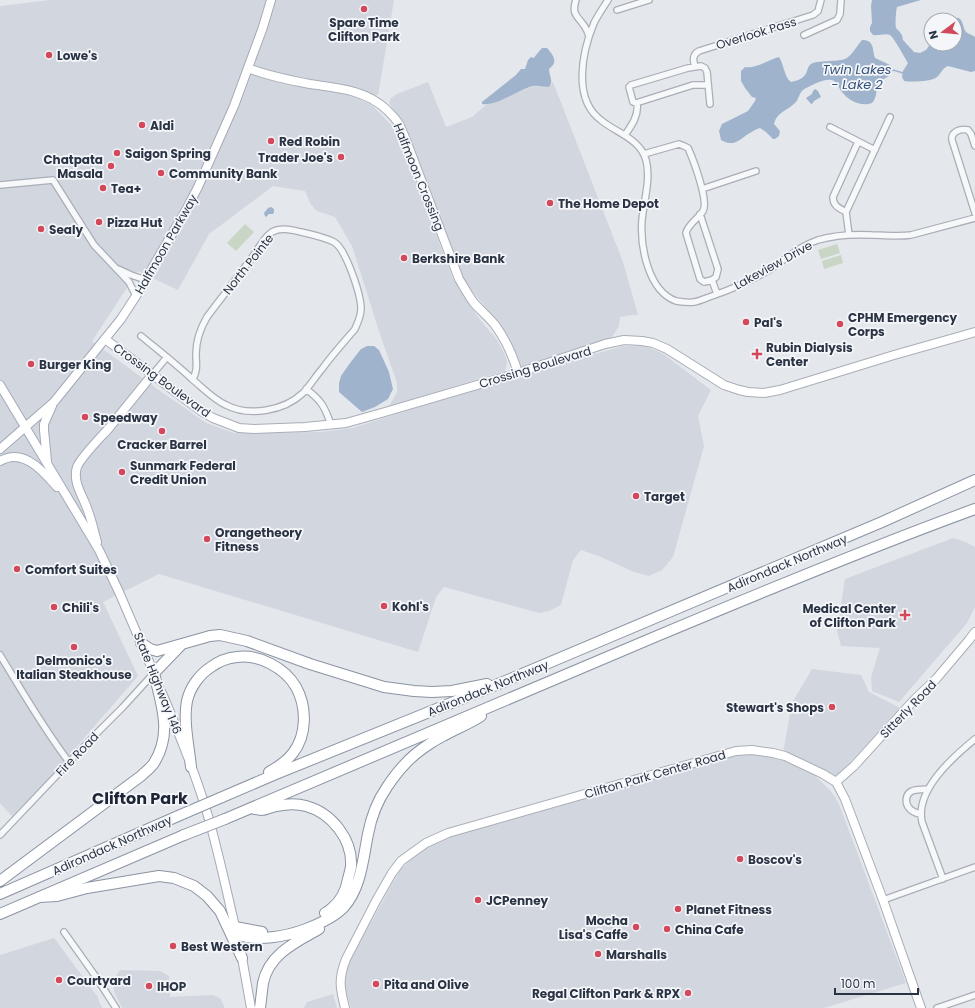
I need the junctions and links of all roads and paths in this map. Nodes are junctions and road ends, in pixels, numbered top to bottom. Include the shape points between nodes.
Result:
1 (271, 0) edge
2 (576, 0) edge
3 (608, 0) edge
4 (649, 0) edge
5 (821, 0) edge
6 (840, 0) edge
7 (617, 10) dead end
8 (804, 35) dead end
9 (589, 36) junction
10 (695, 67) junction
11 (248, 68) junction
12 (708, 85) junction
13 (637, 103) junction
14 (710, 104) dead end
15 (890, 118) dead end
16 (830, 127) dead end
17 (625, 135) junction
18 (858, 142) junction
19 (975, 146) edge
20 (875, 150) junction
21 (644, 154) junction
22 (756, 171) dead end
23 (0, 185) edge
24 (702, 189) junction
25 (972, 195) edge
26 (846, 212) junction
27 (975, 213) edge
28 (700, 214) junction
29 (975, 218) edge
30 (848, 235) junction
31 (116, 268) junction
32 (146, 280) junction
33 (712, 280) junction
34 (717, 294) junction
35 (136, 296) junction
36 (975, 332) edge
37 (140, 336) dead end
38 (105, 339) junction
39 (167, 356) junction
40 (518, 373) junction
41 (152, 375) junction
42 (193, 379) junction
43 (0, 385) edge
44 (306, 389) junction
45 (54, 402) junction
46 (331, 425) junction
47 (25, 427) junction
48 (0, 449) edge
49 (0, 460) edge
50 (47, 463) junction
51 (975, 480) edge
52 (65, 495) junction
53 (975, 509) edge
54 (99, 550) junction
55 (975, 632) edge
56 (141, 643) junction
57 (183, 644) junction
58 (0, 655) edge
59 (154, 673) junction
60 (508, 680) junction
61 (502, 701) junction
62 (975, 739) edge
63 (69, 762) junction
64 (192, 767) junction
65 (836, 782) junction
66 (928, 790) junction
67 (231, 793) junction
68 (250, 808) junction
69 (920, 814) junction
70 (0, 835) edge
71 (975, 867) edge
72 (943, 879) junction
73 (0, 881) edge
74 (0, 894) edge
75 (39, 897) junction
76 (883, 900) junction
77 (342, 909) junction
78 (0, 914) edge
79 (236, 931) junction
80 (64, 932) dead end
81 (242, 958) junction
82 (975, 995) edge
83 (253, 1007) edge
84 (116, 1008) edge
85 (345, 1008) edge
86 (921, 1008) edge
87 (936, 1008) edge

1 - 11 street, Halfmoon Parkway
2 - 9 street via 575,14
3 - 9 street
4 - 7 street
5 - 10 street, Overlook Pass via 818,11 813,15 699,50 694,56
6 - 8 street, Overlook Pass via 840,14 837,20
9 - 17 street via 582,72 586,102 602,122
10 - 12 street via 705,68
10 - 13 street via 630,85 633,102
11 - 32 street, Halfmoon Parkway via 198,187
11 - 40 street, Halfmoon Crossing via 263,74 360,93 374,100 392,115 404,135 459,279 475,303 495,324
12 - 13 street via 693,86
12 - 14 street
13 - 17 street via 637,114
15 - 20 street
16 - 18 street
17 - 21 street via 635,142
18 - 20 street
18 - 26 street via 833,197 835,205
19 - 25 street via 968,130 962,129 952,135
20 - 26 street
21 - 24 street via 676,145 686,147
21 - 34 street, Lakeview Drive via 647,184 642,230 650,275 665,294 676,300 696,301
22 - 24 street
23 - 31 street via 52,180 94,245
24 - 28 street via 705,206
25 - 27 street
26 - 30 street
28 - 33 street via 718,269 716,277
28 - 33 street via 686,233 700,279 704,282
29 - 30 street, Lakeview Drive via 911,236
30 - 34 street, Lakeview Drive via 818,240 806,245 748,282
31 - 32 street
31 - 35 street via 129,282
32 - 35 street, Halfmoon Parkway
33 - 34 street
35 - 38 street, Halfmoon Parkway
36 - 40 street, Crossing Boulevard via 764,393 748,392 724,385 667,349 642,341 624,340 605,344
37 - 39 street, North Pointe
38 - 41 street, Crossing Boulevard
38 - 45 street, Halfmoon Parkway
39 - 41 street
39 - 42 street, North Pointe
40 - 46 street, Crossing Boulevard via 346,423
41 - 46 street, Crossing Boulevard via 213,418 239,428
41 - 54 street via 82,459 75,475
42 - 44 street, North Pointe via 226,406 247,411 284,406
42 - 44 street, North Pointe via 197,368 196,354 201,326 265,238 272,232 288,229 334,242 340,248 348,263 361,308 361,317 355,329
43 - 47 street, State Highway 146
44 - 46 street via 320,401
45 - 47 street, Halfmoon Parkway
45 - 50 street via 44,424
47 - 48 street, Halfmoon Parkway
47 - 50 street, State Highway 146
49 - 52 street via 13,457 25,459 42,471
50 - 52 street, State Highway 146
51 - 60 highway, Adirondack Northway
52 - 54 street, State Highway 146
53 - 61 highway, Adirondack Northway via 798,577
54 - 56 street, State Highway 146
55 - 65 street, Sitterly Road via 936,679
56 - 57 highway via 158,651
56 - 59 street, State Highway 146
57 - 59 highway
57 - 60 highway via 220,635 247,640 357,679 384,687 414,691 452,691
58 - 63 street via 50,737
59 - 63 street, Fire Road
59 - 64 street, State Highway 146
59 - 73 highway via 165,730 154,764
60 - 67 highway, Adirondack Northway
61 - 68 highway, Adirondack Northway
61 - 77 highway via 479,718 442,736 421,750 407,761 386,788 373,815 354,891
62 - 66 street via 956,754
63 - 70 street, Fire Road
64 - 67 highway via 186,715 187,700 199,677 218,662 238,656 258,658 278,668 296,687 304,707 304,729 298,745 294,752 274,769
64 - 79 street, State Highway 146 via 222,867
65 - 76 street via 845,799
65 - 85 street, Clifton Park Center Road via 785,756 752,750 736,751 451,832 426,843 401,862 392,873 346,959 340,983
66 - 69 street
66 - 69 street via 914,790 907,796 909,808
67 - 74 highway, Adirondack Northway, bridge
68 - 75 highway, Adirondack Northway, bridge
68 - 79 highway via 263,810 295,804 323,813 346,840 351,868 342,898 321,916 275,932
69 - 72 street
71 - 72 street
72 - 76 street
75 - 78 highway, Adirondack Northway
75 - 81 highway via 57,896 87,888 159,876 174,878 194,886 212,901 220,911
76 - 86 street
77 - 79 highway via 329,918 288,935 254,938
77 - 83 highway via 335,918 278,956 272,963
79 - 81 street, State Highway 146
80 - 84 street
81 - 83 street, State Highway 146
82 - 87 street

